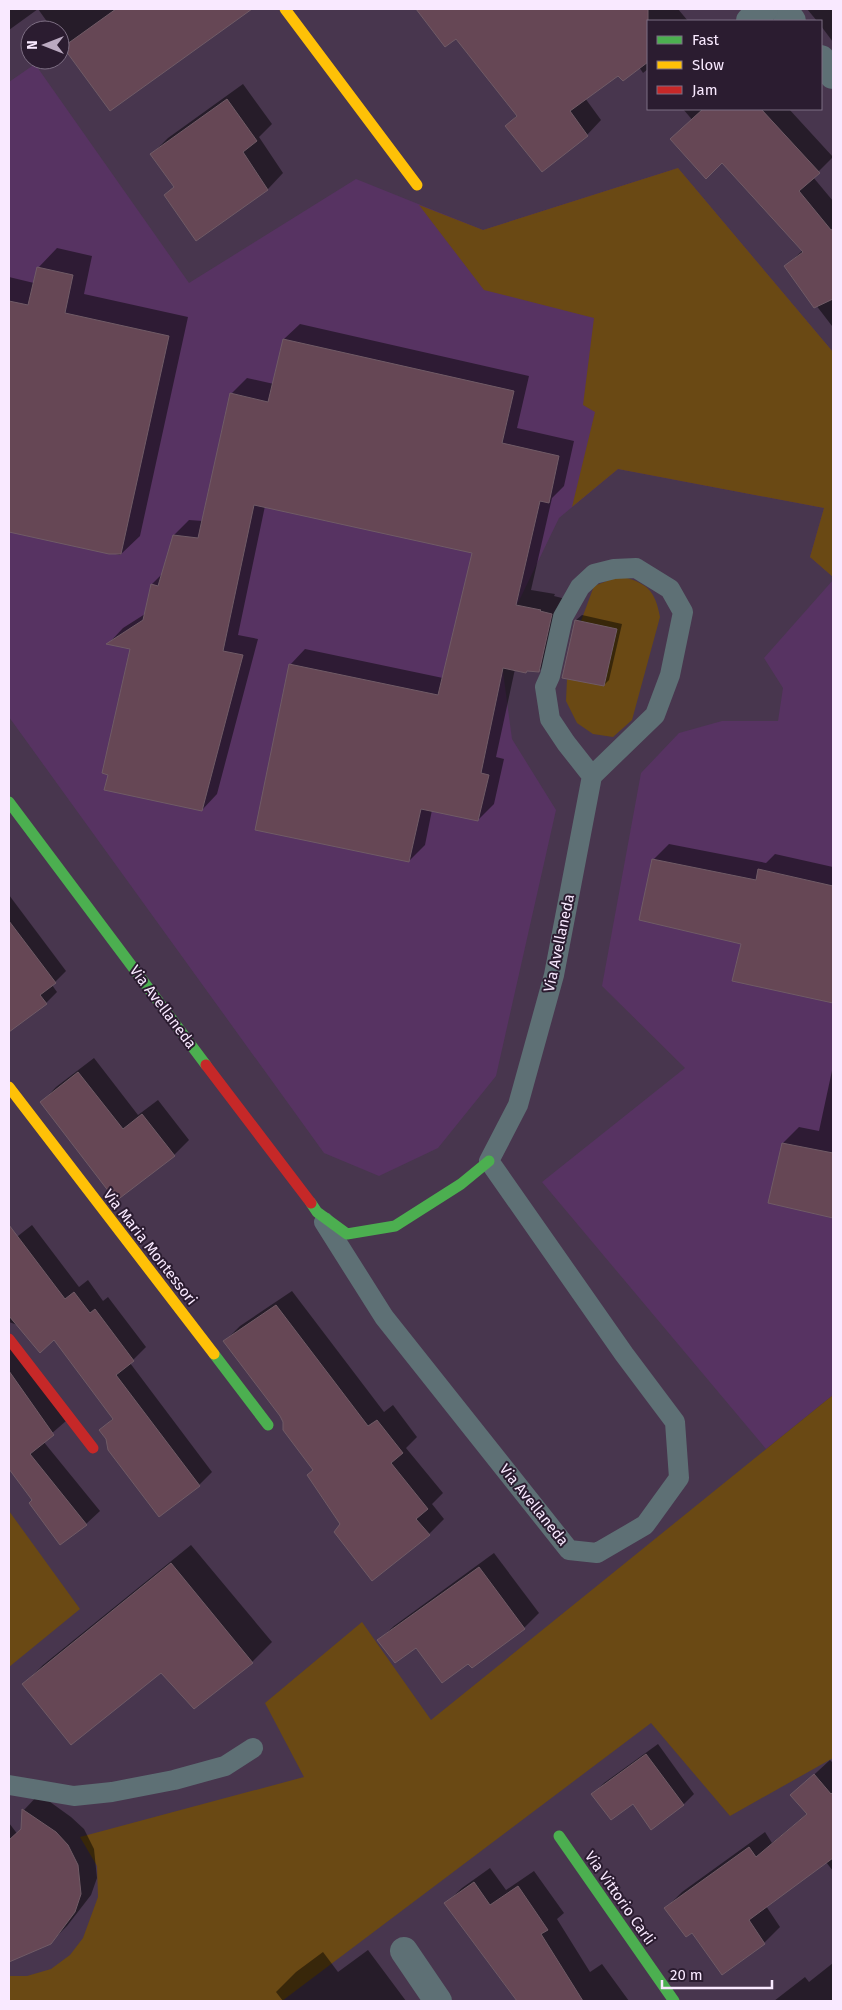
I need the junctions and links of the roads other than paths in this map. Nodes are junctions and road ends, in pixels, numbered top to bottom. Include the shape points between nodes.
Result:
1 (285, 9) edge
2 (764, 9) edge
3 (783, 9) edge
4 (751, 20) edge
5 (791, 20) edge
6 (822, 60) edge
7 (833, 75) edge
8 (417, 185) dead end
9 (592, 776) junction
10 (9, 802) edge
11 (9, 1087) edge
12 (489, 1161) junction
13 (317, 1212) junction
14 (9, 1339) edge
15 (268, 1425) dead end
16 (93, 1448) dead end
17 (253, 1748) dead end
18 (9, 1785) edge
19 (559, 1836) dead end
20 (404, 1950) dead end
21 (438, 2001) edge
22 (674, 2001) edge

1 - 8 street
2 - 4 street
3 - 5 street
6 - 7 street
9 - 9 lane via 550,719 545,687 562,617 580,587 594,574 614,568 636,568 670,589 683,612 670,675 655,715
9 - 12 lane, Via Avellaneda via 554,975 518,1105
10 - 13 street, Via Avellaneda
11 - 15 street, Via Maria Montessori
12 - 13 street, Via Avellaneda via 461,1184 395,1226 346,1234
12 - 13 lane, Via Avellaneda via 675,1422 679,1478 646,1525 597,1553 569,1550 384,1317
14 - 16 street
17 - 18 lane via 225,1766 112,1792 74,1796
19 - 22 street, Via Vittorio Carli
20 - 21 street

